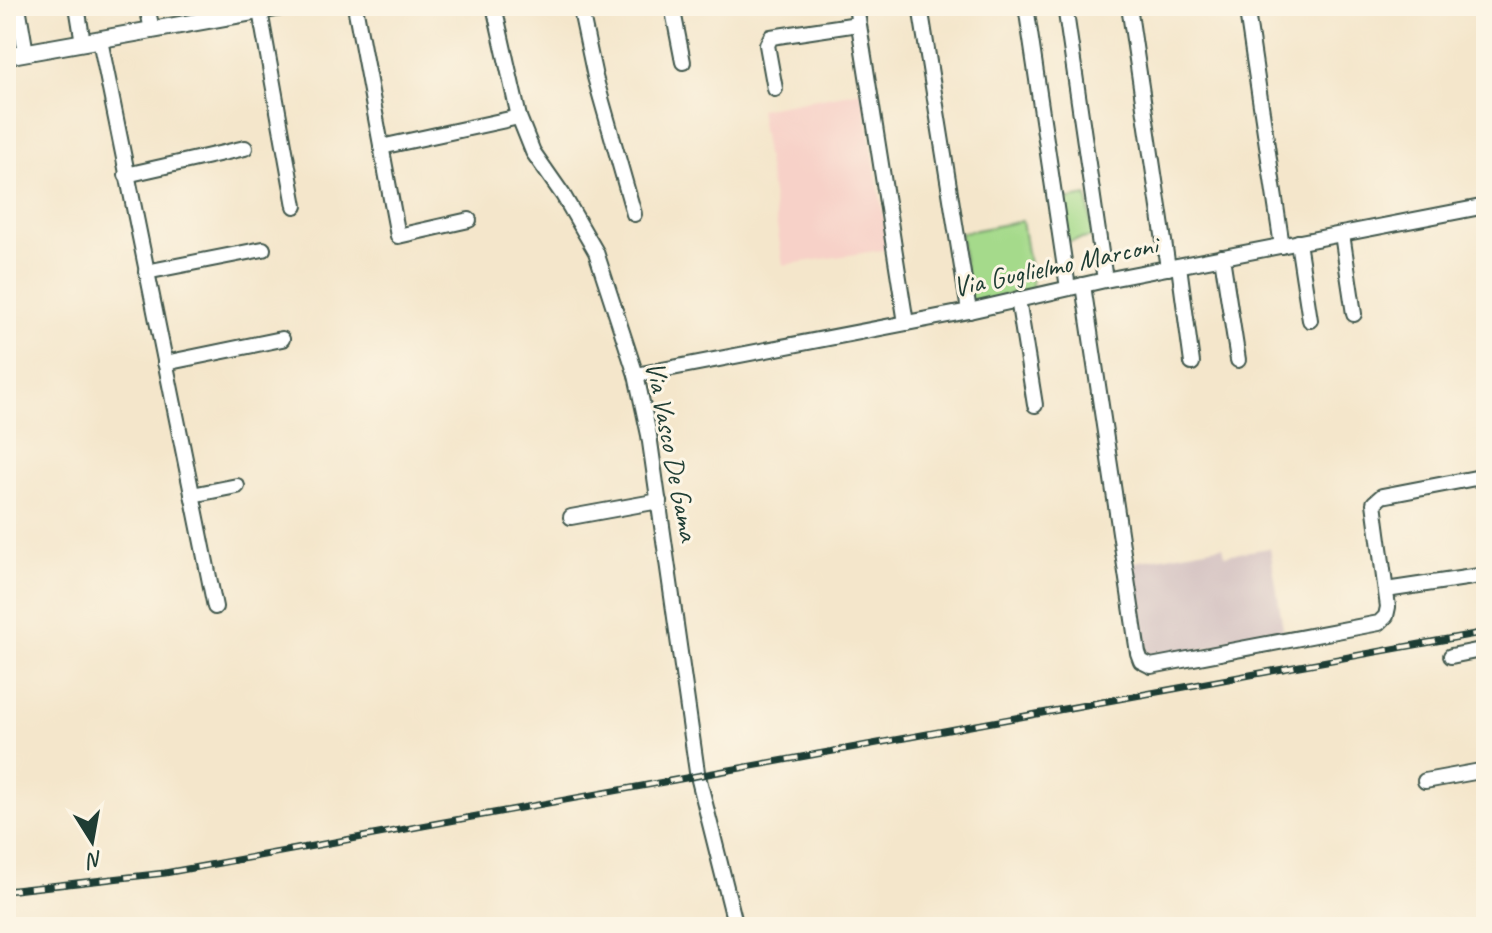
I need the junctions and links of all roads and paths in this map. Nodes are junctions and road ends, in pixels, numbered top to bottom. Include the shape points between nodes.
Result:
1 (18, 6) edge
2 (77, 6) edge
3 (147, 6) edge
4 (287, 6) edge
5 (355, 6) edge
6 (494, 6) edge
7 (580, 6) edge
8 (672, 6) edge
9 (856, 6) edge
10 (920, 6) edge
11 (1026, 6) edge
12 (1065, 6) edge
13 (1129, 6) edge
14 (231, 11) edge
15 (260, 11) junction
16 (1247, 12) dead end
17 (858, 24) junction
18 (152, 30) junction
19 (92, 41) junction
20 (26, 53) junction
21 (6, 56) edge
22 (683, 62) dead end
23 (775, 89) dead end
24 (519, 117) junction
25 (381, 147) junction
26 (245, 148) dead end
27 (126, 175) junction
28 (295, 206) dead end
29 (1486, 206) edge
30 (634, 214) dead end
31 (469, 220) dead end
32 (1342, 234) junction
33 (1298, 242) junction
34 (1282, 246) junction
35 (263, 249) dead end
36 (1222, 257) junction
37 (1173, 267) junction
38 (146, 272) junction
39 (1105, 280) junction
40 (1076, 287) junction
41 (1018, 299) junction
42 (969, 311) junction
43 (1354, 314) dead end
44 (1310, 320) dead end
45 (906, 323) junction
46 (282, 339) dead end
47 (1238, 360) dead end
48 (165, 363) junction
49 (1192, 363) dead end
50 (636, 375) junction
51 (1035, 405) dead end
52 (1486, 476) edge
53 (237, 486) dead end
54 (192, 495) junction
55 (659, 501) junction
56 (571, 517) dead end
57 (1486, 575) edge
58 (1386, 590) junction
59 (215, 607) dead end
60 (1486, 649) edge
61 (1451, 656) dead end
62 (1486, 770) edge
63 (1425, 781) dead end
64 (736, 927) edge

1 - 20 street
2 - 19 street
3 - 18 street
4 - 15 street
5 - 25 street
6 - 24 street, Via Vasco De Gama
7 - 30 street
8 - 22 street
9 - 17 street
10 - 42 street
11 - 40 street
12 - 39 street
13 - 37 street
14 - 15 street
14 - 18 street
15 - 28 street
16 - 34 street
17 - 23 street via 771,37 767,45
17 - 45 street
18 - 19 street
19 - 20 street
19 - 27 street
20 - 21 street
24 - 25 street
24 - 50 street, Via Vasco De Gama via 533,152 596,252
25 - 31 street via 398,236
26 - 27 street
27 - 38 street
29 - 32 street, Via Guglielmo Marconi
32 - 33 street, Via Guglielmo Marconi
32 - 43 street
33 - 34 street, Via Guglielmo Marconi
33 - 44 street
34 - 36 street, Via Guglielmo Marconi
35 - 38 street
36 - 37 street, Via Guglielmo Marconi
36 - 47 street
37 - 39 street, Via Guglielmo Marconi
37 - 49 street
38 - 48 street
39 - 40 street, Via Guglielmo Marconi
40 - 41 street, Via Guglielmo Marconi
40 - 58 street via 1141,661 1151,666 1370,627 1386,616
41 - 42 street, Via Guglielmo Marconi
41 - 51 street
42 - 45 street, Via Guglielmo Marconi
45 - 50 street, Via Guglielmo Marconi
46 - 48 street
48 - 54 street
50 - 55 street, Via Vasco De Gama
52 - 58 street via 1382,496 1374,503
53 - 54 street
54 - 59 street
55 - 56 street
55 - 64 street, Via Vasco De Gama via 699,781
57 - 58 street
60 - 61 street
62 - 63 street

